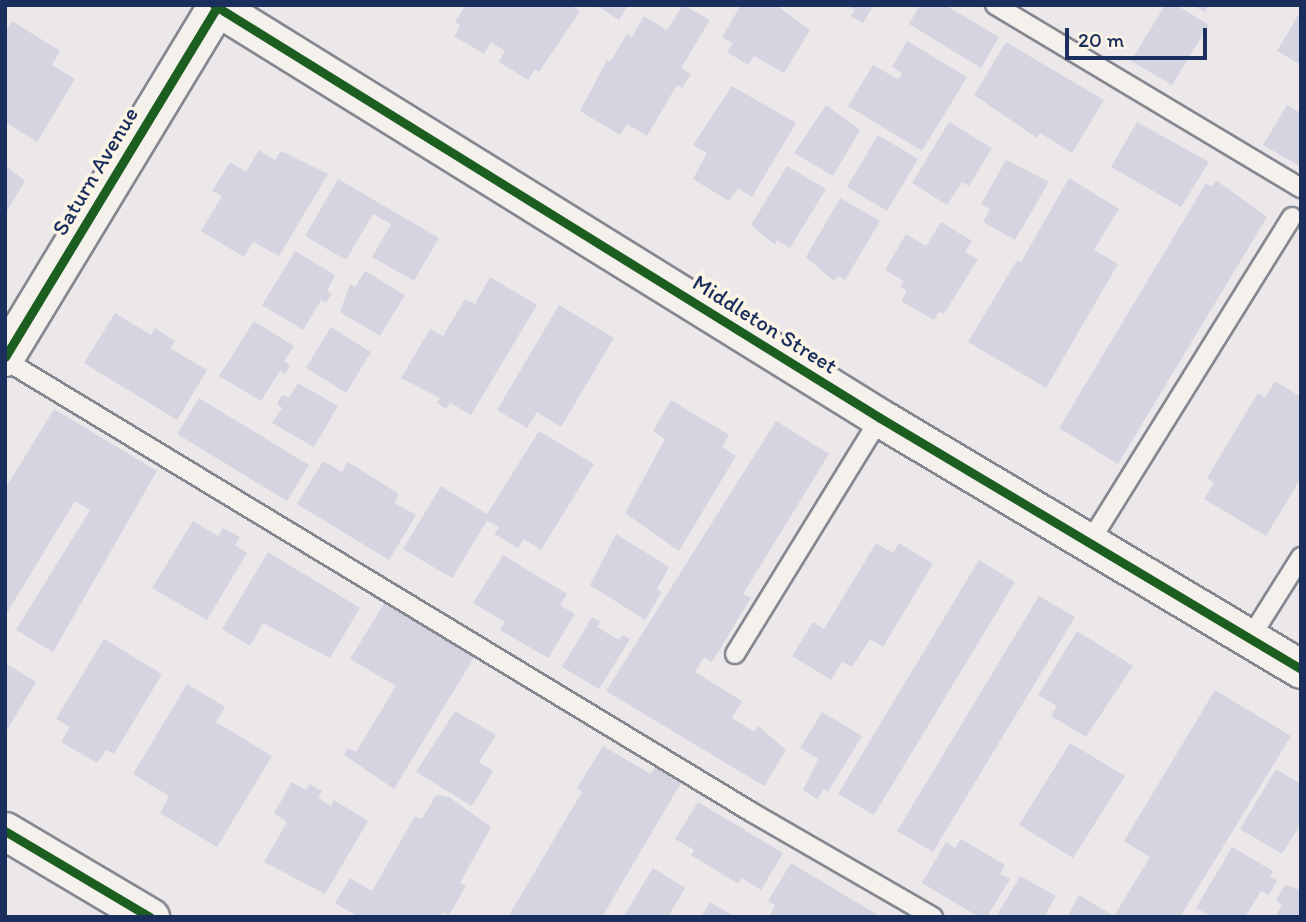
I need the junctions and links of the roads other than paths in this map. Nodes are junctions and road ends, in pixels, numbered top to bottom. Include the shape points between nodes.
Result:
1 (995, 5) edge
2 (217, 6) edge
3 (1301, 188) edge
4 (1292, 217) dead end
5 (5, 358) edge
6 (880, 418) junction
7 (1089, 543) junction
8 (1301, 556) edge
9 (1250, 638) junction
10 (735, 654) dead end
11 (1301, 668) edge
12 (5, 831) edge
13 (150, 917) edge
14 (933, 917) edge

1 - 3 lane
2 - 5 street, Saturn Avenue
2 - 6 street, Middleton Street
4 - 7 lane
5 - 14 lane
6 - 7 street, Middleton Street
6 - 10 lane
7 - 9 street, Middleton Street
8 - 9 lane
9 - 11 street, Middleton Street
12 - 13 street

